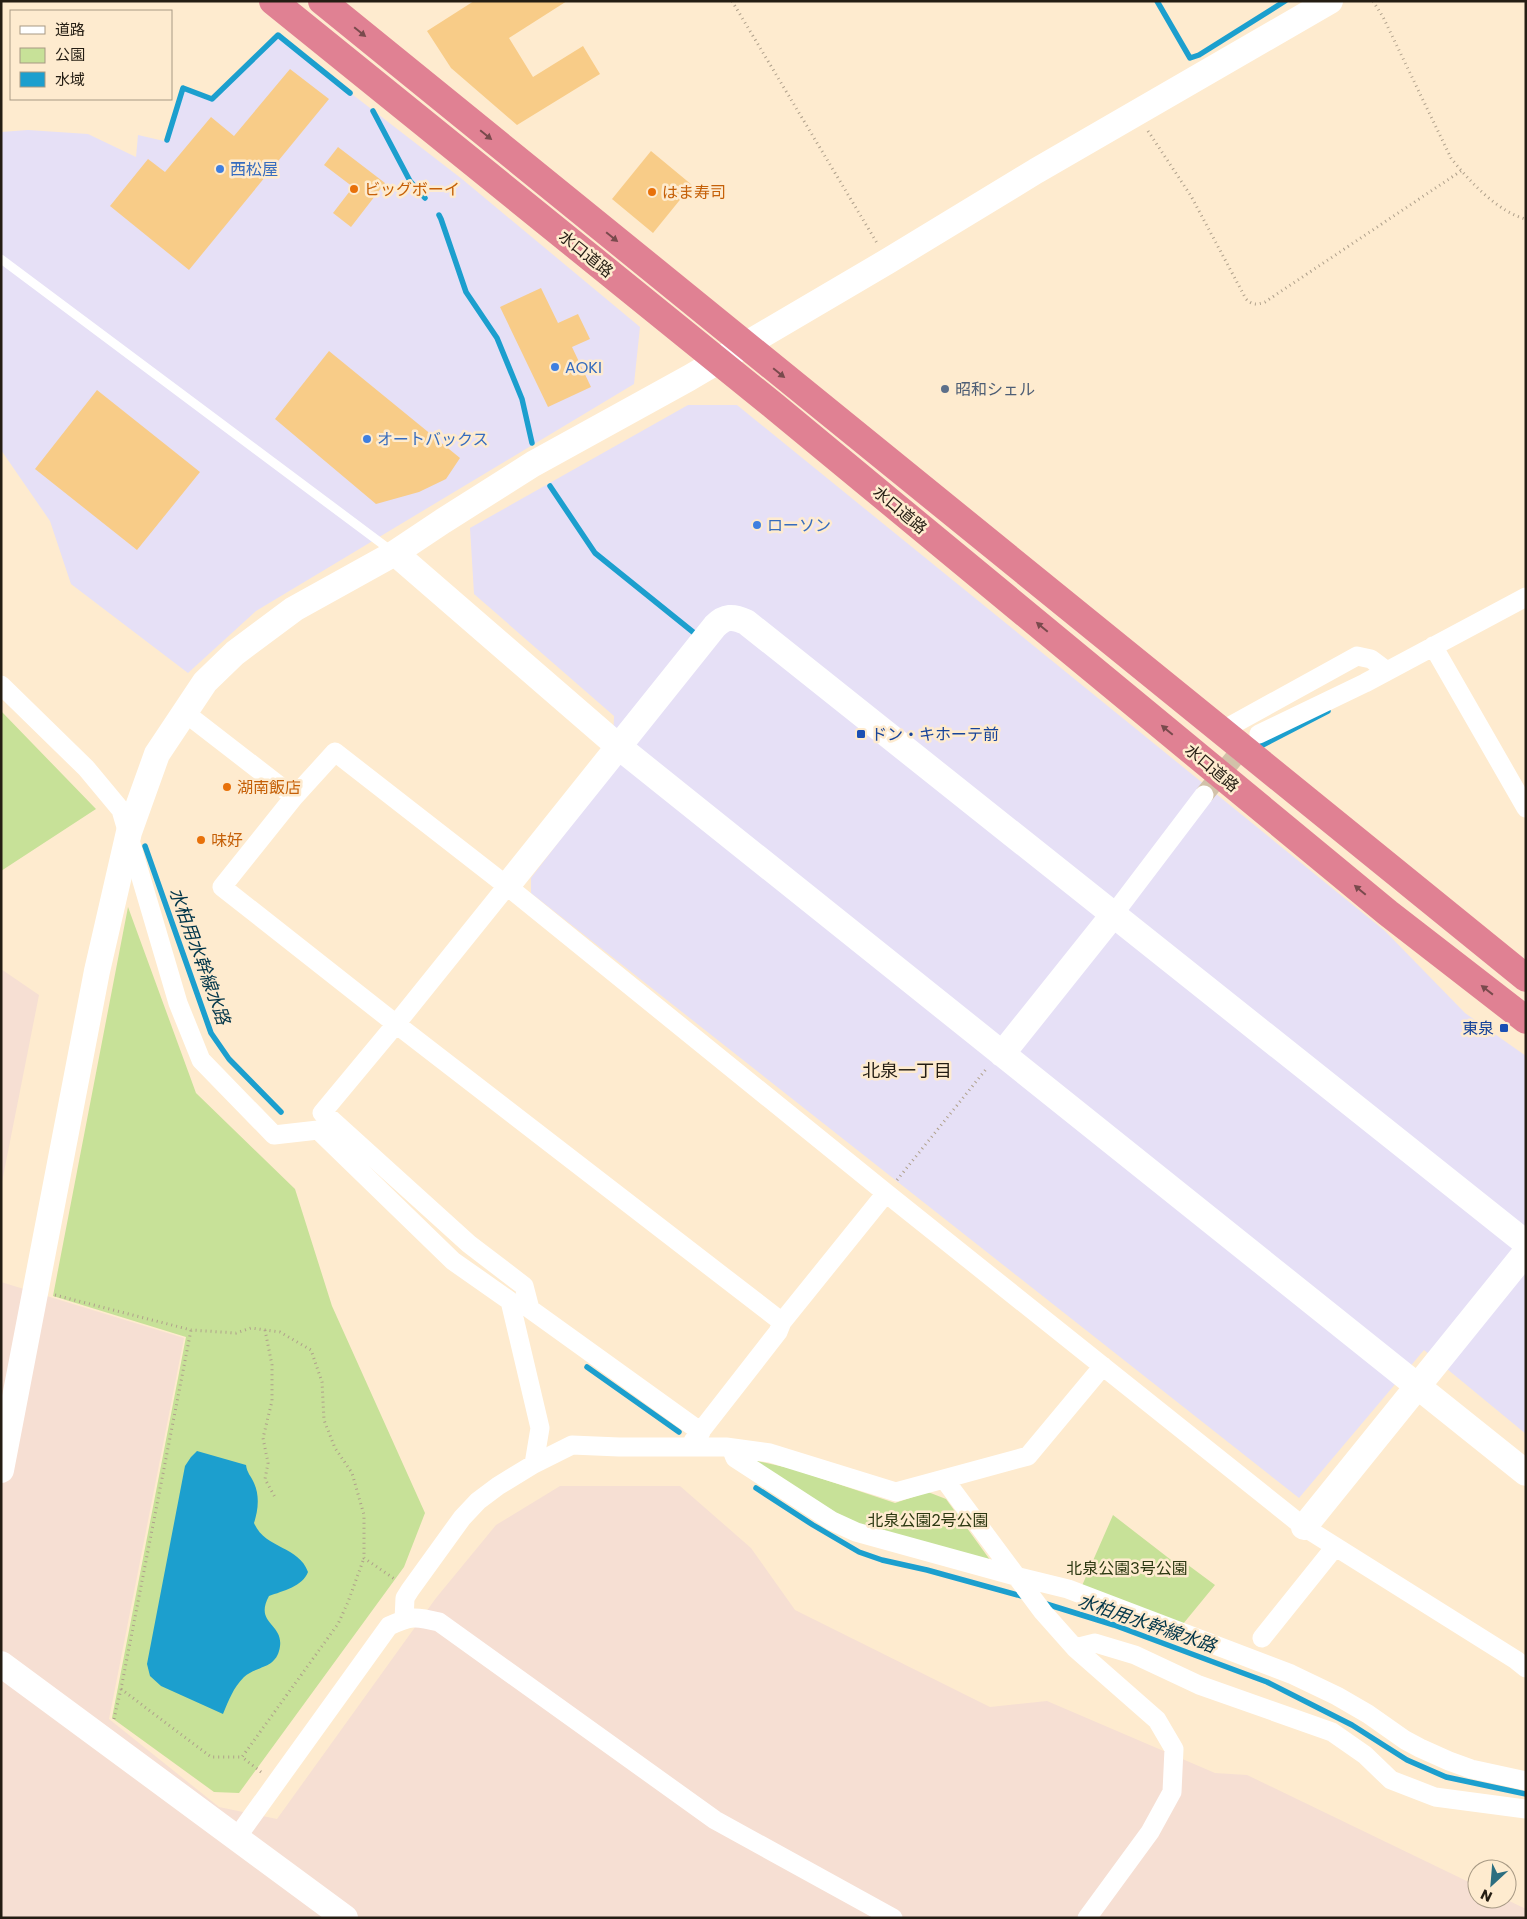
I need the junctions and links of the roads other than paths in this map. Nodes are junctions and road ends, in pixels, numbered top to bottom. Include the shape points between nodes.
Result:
1 (273, 1) edge
2 (322, 1) edge
3 (1330, 1) edge
4 (1, 259) edge
5 (744, 346) junction
6 (718, 361) junction
7 (395, 553) junction
8 (1526, 597) edge
9 (1433, 646) junction
10 (1387, 671) junction
11 (1, 685) edge
12 (184, 712) junction
13 (1221, 730) junction
14 (1259, 734) tunnel mouth
15 (618, 747) junction
16 (1204, 795) tunnel mouth
17 (294, 797) junction
18 (1526, 808) edge
19 (129, 832) junction
20 (507, 886) junction
21 (1113, 915) junction
22 (1526, 978) edge
23 (1526, 1020) edge
24 (396, 1024) junction
25 (1002, 1054) junction
26 (886, 1193) junction
27 (1526, 1243) edge
28 (1526, 1252) edge
29 (512, 1277) junction
30 (500, 1294) junction
31 (782, 1322) junction
32 (1103, 1366) junction
33 (1418, 1386) junction
34 (695, 1439) junction
35 (731, 1448) junction
36 (534, 1464) junction
37 (1, 1470) edge
38 (1526, 1473) edge
39 (944, 1479) junction
40 (1304, 1527) junction
41 (1335, 1547) junction
42 (1021, 1582) junction
43 (404, 1620) junction
44 (1262, 1638) dead end
45 (1076, 1648) junction
46 (1, 1664) edge
47 (1526, 1668) edge
48 (1526, 1781) edge
49 (1526, 1810) edge
50 (237, 1838) junction
51 (345, 1918) edge
52 (894, 1918) edge
53 (1087, 1918) edge

1 - 6 highway, 水口道路
2 -> 5 highway, 水口道路
3 - 5 street via 1036,171
4 - 7 lane
5 - 6 street
5 -> 13 highway, 水口道路
6 - 7 street via 533,464
23 -> 6 highway, 水口道路 via 1388,913
7 - 12 street via 294,609 235,653 205,682
7 - 15 street
8 - 9 street
9 - 10 street
9 - 18 street
10 - 13 street via 1371,659 1357,656
10 - 14 street
11 - 19 street via 107,792 121,810
12 - 17 street
12 - 19 street via 157,754
13 - 22 highway, 水口道路
15 - 20 street
15 - 21 street via 715,626 721,620 737,617
15 - 25 street
16 - 21 street
17 - 20 street via 335,752
17 - 24 street via 222,887
19 - 30 street via 178,1003 201,1060 274,1135 318,1130 454,1261
19 - 37 street via 97,971
20 - 24 street
20 - 26 street
21 - 25 street
21 - 27 street
24 - 29 street via 322,1113 469,1244
24 - 31 street
25 - 33 street
26 - 31 street
26 - 32 street
28 - 33 street
29 - 30 street
29 - 34 street via 524,1286 530,1309
30 - 36 street via 510,1301 540,1428
31 - 34 street via 778,1332
32 - 39 street via 1028,1456
32 - 40 street
33 - 38 street
33 - 40 street
34 - 35 street
34 - 36 street via 619,1447 572,1445
35 - 39 street via 770,1453 896,1492
35 - 42 street via 735,1458 832,1521 856,1532
36 - 43 street via 498,1486 462,1518 410,1590
39 - 42 street
40 - 41 street
41 - 44 street
41 - 47 street
42 - 45 street
42 - 48 street via 1068,1588 1291,1674 1337,1696 1420,1748 1471,1769
43 - 50 street via 389,1626
43 - 52 street via 417,1617 439,1622 715,1820
45 - 49 street via 1095,1643 1134,1654 1199,1685 1332,1732 1365,1755 1391,1780 1435,1797
45 - 53 street via 1157,1720 1174,1749 1172,1792 1150,1832
46 - 50 street
50 - 51 street

